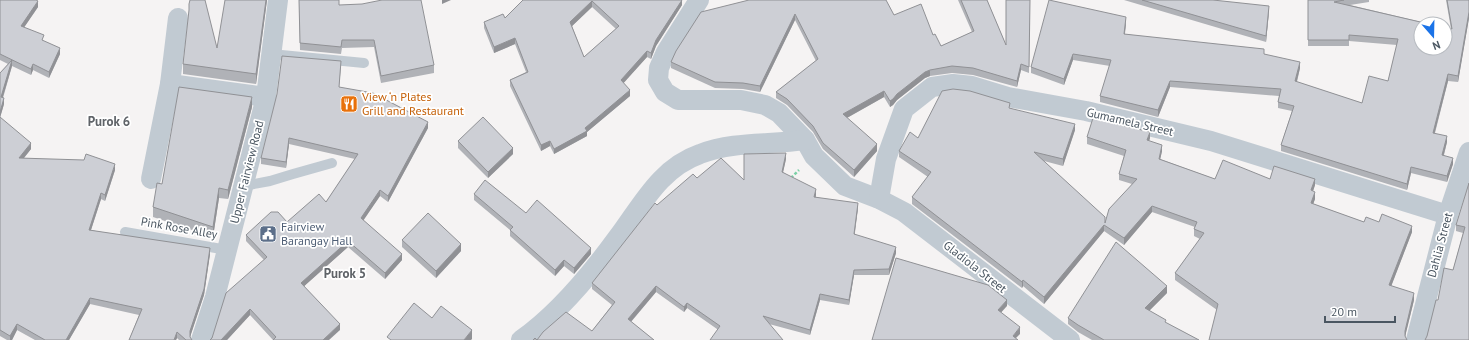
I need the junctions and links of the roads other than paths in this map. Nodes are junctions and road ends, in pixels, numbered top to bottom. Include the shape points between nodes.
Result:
1 (278, 0) edge
2 (699, 0) edge
3 (178, 18) dead end
4 (271, 54) junction
5 (364, 63) dead end
6 (170, 84) junction
7 (266, 97) junction
8 (809, 148) junction
9 (1469, 152) edge
10 (332, 163) dead end
11 (151, 179) dead end
12 (243, 186) junction
13 (879, 199) junction
14 (1448, 215) junction
15 (125, 232) dead end
16 (227, 250) junction
17 (201, 340) edge
18 (521, 340) edge
19 (1070, 340) edge
20 (1416, 340) edge

1 - 4 street, Upper Fairview Road
2 - 8 street, Gladiola Street via 658,68 658,80 665,92 678,100 741,100 765,105 778,113
3 - 6 street
4 - 5 lane
4 - 7 street, Upper Fairview Road
6 - 7 street
6 - 11 street
7 - 12 street, Upper Fairview Road
8 - 13 street, Gladiola Street via 845,186
8 - 18 street via 782,144 733,145 699,154 669,171 557,311
9 - 14 street, Dahlia Street
10 - 12 lane via 270,182
12 - 16 street, Upper Fairview Road
13 - 14 street, Gumamela Street via 886,159 904,109 932,88 952,84 1086,111 1211,141
13 - 19 street, Gladiola Street via 904,212
14 - 20 street, Dahlia Street
15 - 16 lane, Pink Rose Alley
16 - 17 street, Upper Fairview Road

